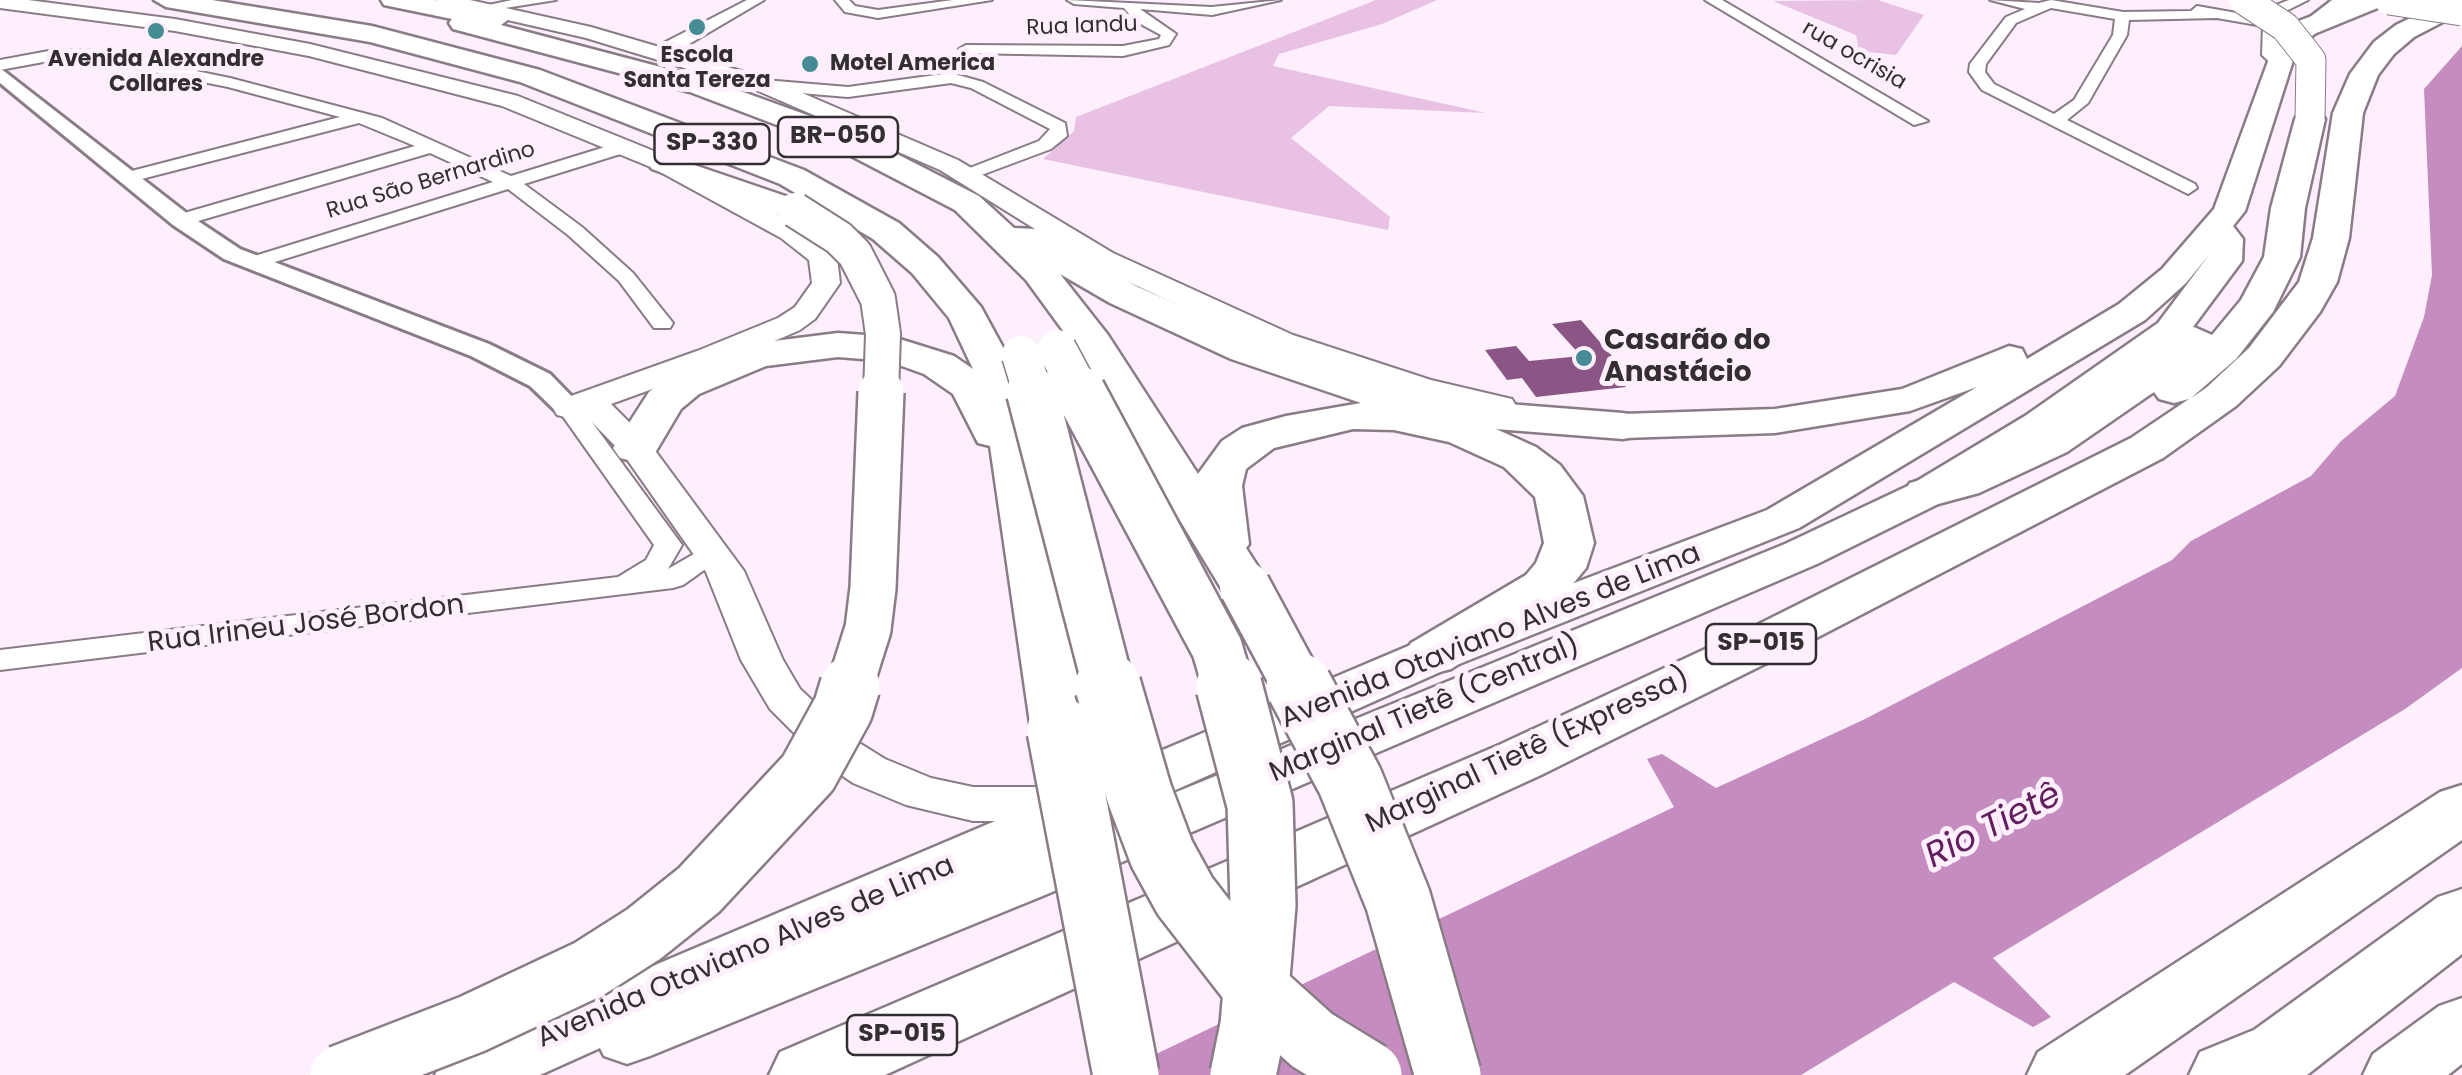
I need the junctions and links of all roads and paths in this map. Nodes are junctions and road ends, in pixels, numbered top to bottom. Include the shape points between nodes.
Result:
1 (166, 0) edge
2 (235, 0) edge
3 (310, 0) edge
4 (445, 0) edge
5 (550, 0) edge
6 (757, 0) edge
7 (842, 0) edge
8 (892, 0) edge
9 (1074, 0) edge
10 (1274, 0) edge
11 (1712, 0) edge
12 (1982, 0) edge
13 (1997, 0) edge
14 (2154, 0) edge
15 (2245, 0) edge
16 (2300, 0) edge
17 (2346, 0) edge
18 (2376, 0) edge
19 (2389, 0) edge
20 (2462, 2) edge
21 (1130, 3) edge
22 (2, 4) edge
23 (384, 4) edge
24 (2050, 4) edge
25 (981, 6) edge
26 (486, 7) junction
27 (1164, 9) junction
28 (2462, 11) edge
29 (878, 14) junction
30 (2212, 15) junction
31 (2123, 16) junction
32 (2273, 16) junction
33 (2012, 20) junction
34 (1149, 21) junction
35 (2305, 28) junction
36 (202, 30) junction
37 (657, 50) junction
38 (2277, 64) junction
39 (0, 65) edge
40 (0, 74) edge
41 (530, 76) junction
42 (951, 78) junction
43 (764, 86) junction
44 (360, 117) junction
45 (1920, 121) dead end
46 (2056, 121) junction
47 (435, 146) junction
48 (624, 147) junction
49 (662, 163) junction
50 (126, 178) junction
51 (511, 183) junction
52 (2188, 188) dead end
53 (968, 190) junction
54 (180, 220) junction
55 (2218, 227) junction
56 (2282, 257) junction
57 (252, 263) junction
58 (2132, 312) junction
59 (662, 323) dead end
60 (1039, 352) junction
61 (579, 404) junction
62 (1623, 426) joint
63 (636, 448) junction
64 (2089, 478) junction
65 (1021, 482) junction
66 (1927, 494) junction
67 (711, 552) junction
68 (1236, 571) junction
69 (611, 588) junction
70 (1431, 656) junction
71 (0, 660) edge
72 (1098, 804) junction
73 (2462, 808) edge
74 (2452, 924) edge
75 (2462, 1026) edge
76 (2258, 1068) edge
77 (340, 1075) edge
78 (468, 1075) edge
79 (530, 1075) edge
80 (807, 1075) edge
81 (1126, 1075) edge
82 (1243, 1075) edge
83 (1369, 1075) edge
84 (1448, 1075) edge
85 (2064, 1075) edge
86 (2398, 1075) edge

1 - 41 highway, SP-330 via 372,34
2 - 60 highway via 364,21 506,55 656,105 835,177 878,199 940,246
3 - 60 highway via 609,72 835,161 907,198 981,252 1021,298
4 - 26 main road
5 - 26 street
6 - 37 street
7 - 29 street via 850,9
8 - 29 street
9 - 21 street
10 - 27 street via 1235,10
11 - 45 street, rua ocrisia
12 - 33 street
13 - 24 street
14 - 30 street
15 - 32 street
15 - 56 highway, bridge via 2285,27 2311,60 2310,119
16 - 32 street
17 - 35 highway, Avenida Otaviano Alves de Lima
18 - 35 highway
19 - 28 highway, bridge
20 - 64 highway, Marginal Tietê (Expressa) / SP-015 via 2405,30 2364,74 2348,113 2332,238 2318,282 2264,358 2147,448
21 - 27 street
21 - 34 street, Rua Iandu
22 - 36 main road
23 - 53 highway, BR-050 via 700,86
24 - 31 street
24 - 33 street
25 - 29 street
26 - 37 main road
27 - 34 street, Rua Iandu
30 - 31 street
30 - 32 street
31 - 46 street via 2120,35 2080,103
32 - 38 street via 2269,51
33 - 46 street via 1977,72 1988,86
34 - 42 street, Rua Iandu via 1169,34 1164,42 1124,51 970,42
35 - 38 highway, Avenida Otaviano Alves de Lima
36 - 41 highway
36 - 48 main road via 438,80
37 - 43 main road
38 - 55 highway, Avenida Otaviano Alves de Lima
39 - 44 street via 54,55 98,56
40 - 50 street
41 - 65 highway, SP-330 via 792,177 886,231 967,314 998,375
42 - 43 street via 848,92
42 - 53 street via 1014,102 1060,130
43 - 53 main road via 869,128
44 - 47 street
44 - 50 street
46 - 52 street
47 - 51 street
47 - 54 street
48 - 49 main road
48 - 51 street, Rua São Bernardino
49 - 61 main road via 815,248 827,266 826,283 789,324
49 - 77 highway, bridge via 795,210 855,254 878,299 883,334 873,588 868,629 843,708 808,773 783,802 699,890 644,934 588,969 472,1024
50 - 54 street
51 - 57 street, Rua São Bernardino
51 - 59 street via 626,276
53 - 62 highway via 1124,295 1246,350 1365,391 1482,415
53 - 68 highway via 1094,344
54 - 57 street
55 - 58 highway, Avenida Otaviano Alves de Lima
55 - 66 highway, Marginal Tietê (Central) via 2228,239 2225,261 2171,331 2039,426
56 - 64 highway via 2260,304 2222,350 2102,442 2091,454
56 - 66 highway via 2264,262 2200,335 2113,400 2050,442
57 - 61 street via 480,350
58 - 62 highway via 2080,321 1986,370 1910,398 1775,420
58 - 70 highway, Avenida Otaviano Alves de Lima via 1784,519
60 - 82 highway, bridge via 1179,571 1216,648 1251,759 1260,804 1263,905
60 - 83 highway, bridge via 1048,444 1097,648 1162,854 1261,994 1312,1040
61 - 63 main road
61 - 69 street via 668,545 657,565
63 - 65 highway via 664,401 718,368 810,346 864,345 909,353 972,387
63 - 67 main road
64 - 80 highway, Marginal Tietê (Expressa) / SP-015 via 1520,760
65 - 81 highway, SP-330, bridge
66 - 79 highway, Marginal Tietê (Central) via 1800,554 1024,878
67 - 69 street, Rua Irineu José Bordon via 673,580
67 - 72 main road via 785,699 869,771 973,804
68 - 70 highway via 1218,486 1224,466 1258,438 1319,420 1394,417 1493,442 1520,457 1559,496 1569,544 1544,586
68 - 84 highway, bridge via 1350,781 1398,900
69 - 71 street, Rua Irineu José Bordon
70 - 72 highway, Avenida Otaviano Alves de Lima
72 - 78 highway, Avenida Otaviano Alves de Lima
73 - 85 highway
74 - 76 highway
75 - 86 highway

